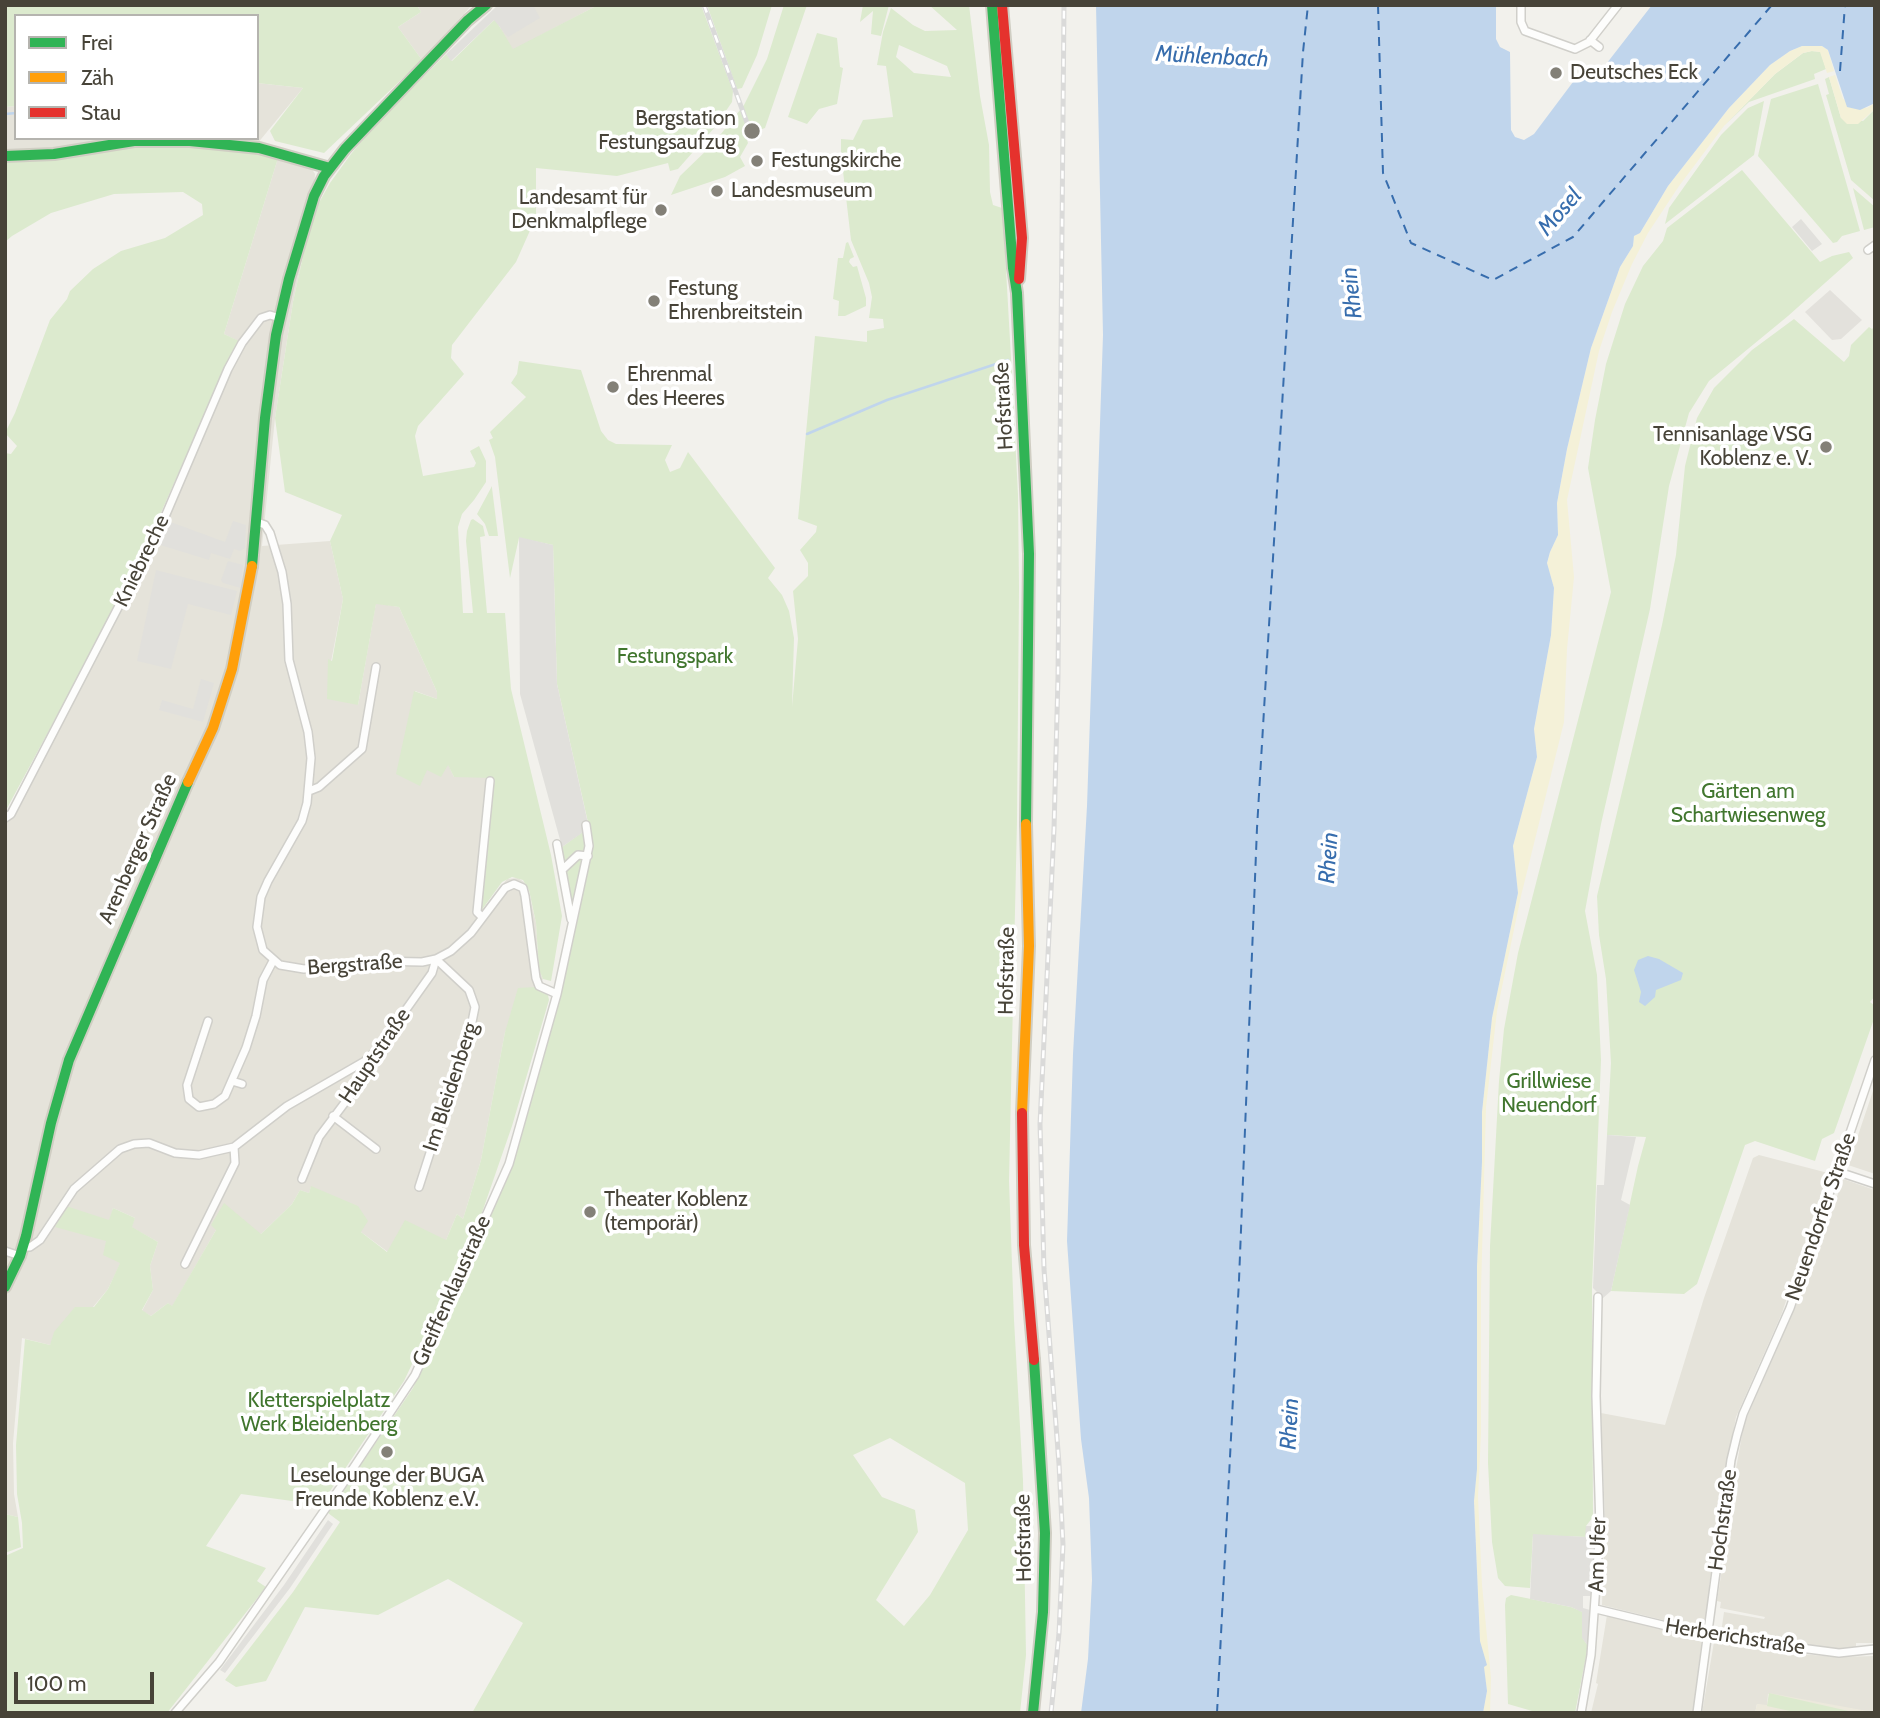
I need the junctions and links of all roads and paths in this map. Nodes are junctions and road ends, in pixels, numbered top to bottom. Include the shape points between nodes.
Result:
1 (486, 5) edge
2 (992, 5) edge
3 (1002, 5) edge
4 (1521, 5) edge
5 (1618, 5) edge
6 (1590, 40) junction
7 (1599, 47) dead end
8 (5, 156) edge
9 (330, 168) junction
10 (1017, 293) junction
11 (280, 318) junction
12 (257, 522) junction
13 (376, 667) dead end
14 (490, 781) dead end
15 (309, 791) junction
16 (5, 818) edge
17 (586, 825) dead end
18 (558, 844) dead end
19 (588, 856) junction
20 (563, 869) junction
21 (482, 918) junction
22 (571, 930) junction
23 (436, 959) junction
24 (273, 961) junction
25 (557, 995) junction
26 (208, 1021) dead end
27 (369, 1057) junction
28 (1875, 1060) edge
29 (232, 1081) junction
30 (243, 1084) dead end
31 (333, 1116) junction
32 (234, 1147) junction
33 (376, 1149) dead end
34 (1836, 1171) junction
35 (302, 1179) dead end
36 (1875, 1184) edge
37 (419, 1187) dead end
38 (5, 1251) edge
39 (22, 1252) junction
40 (185, 1264) dead end
41 (5, 1287) edge
42 (1598, 1297) dead end
43 (1778, 1334) joint
44 (1596, 1609) junction
45 (1708, 1636) junction
46 (1875, 1649) edge
47 (175, 1713) edge
48 (1033, 1713) edge
49 (1581, 1713) edge
50 (1697, 1713) edge

1 - 9 main road, Arenberger Straße
2 - 10 main road, Hofstraße
3 - 10 main road, Hofstraße via 1022,238
4 - 6 street via 1517,20 1528,34 1571,49
5 - 6 street
6 - 7 street
8 - 9 main road via 54,155 134,141 190,141 259,148
9 - 11 main road, Arenberger Straße via 309,210
10 - 48 main road, Hofstraße via 1029,603 1029,946 1022,1191 1045,1533
11 - 12 main road, Arenberger Straße via 265,418
11 - 16 street, Kniebreche via 261,318 242,343 164,519
12 - 15 street via 265,525 272,538 285,588 289,660 310,749
12 - 39 main road, Arenberger Straße via 246,606 221,705 69,1060
13 - 15 street via 362,748
14 - 21 street via 477,912
15 - 24 street via 302,821 268,881 259,907 260,943
17 - 19 street, Greiffenklaustraße
18 - 20 street, Greiffenklaustraße
19 - 20 street via 579,855
19 - 22 street, Greiffenklaustraße
20 - 22 street, Greiffenklaustraße
21 - 23 street via 458,945
21 - 25 street via 509,884 523,888 536,978 540,986
22 - 25 street, Greiffenklaustraße
23 - 24 street, Bergstraße via 304,969
23 - 27 street, Hauptstraße via 432,973
23 - 37 street, Im Bleidenberg via 469,990 475,1007
24 - 29 street
25 - 47 street, Greiffenklaustraße via 509,1164 409,1387 219,1662
26 - 29 street via 189,1077 189,1099 199,1107 214,1104 225,1096
27 - 31 street, Hauptstraße via 358,1085
27 - 32 street via 287,1105
28 - 34 street, Neuendorfer Straße
29 - 30 street
31 - 33 street, Hauptstraße
31 - 35 street, Hauptstraße via 314,1146
32 - 39 street via 199,1155 175,1153 149,1143 120,1149 74,1189 37,1243
32 - 40 street via 235,1163
34 - 36 street
34 - 43 street, Neuendorfer Straße
38 - 39 street
39 - 41 main road, Arenberger Straße
42 - 44 street, Am Ufer
43 - 45 street, Hochstraße via 1743,1414 1731,1460
44 - 45 street, Herberichstraße
44 - 49 street, Am Ufer
45 - 46 street, Herberichstraße via 1839,1653
45 - 50 street, Hochstraße

